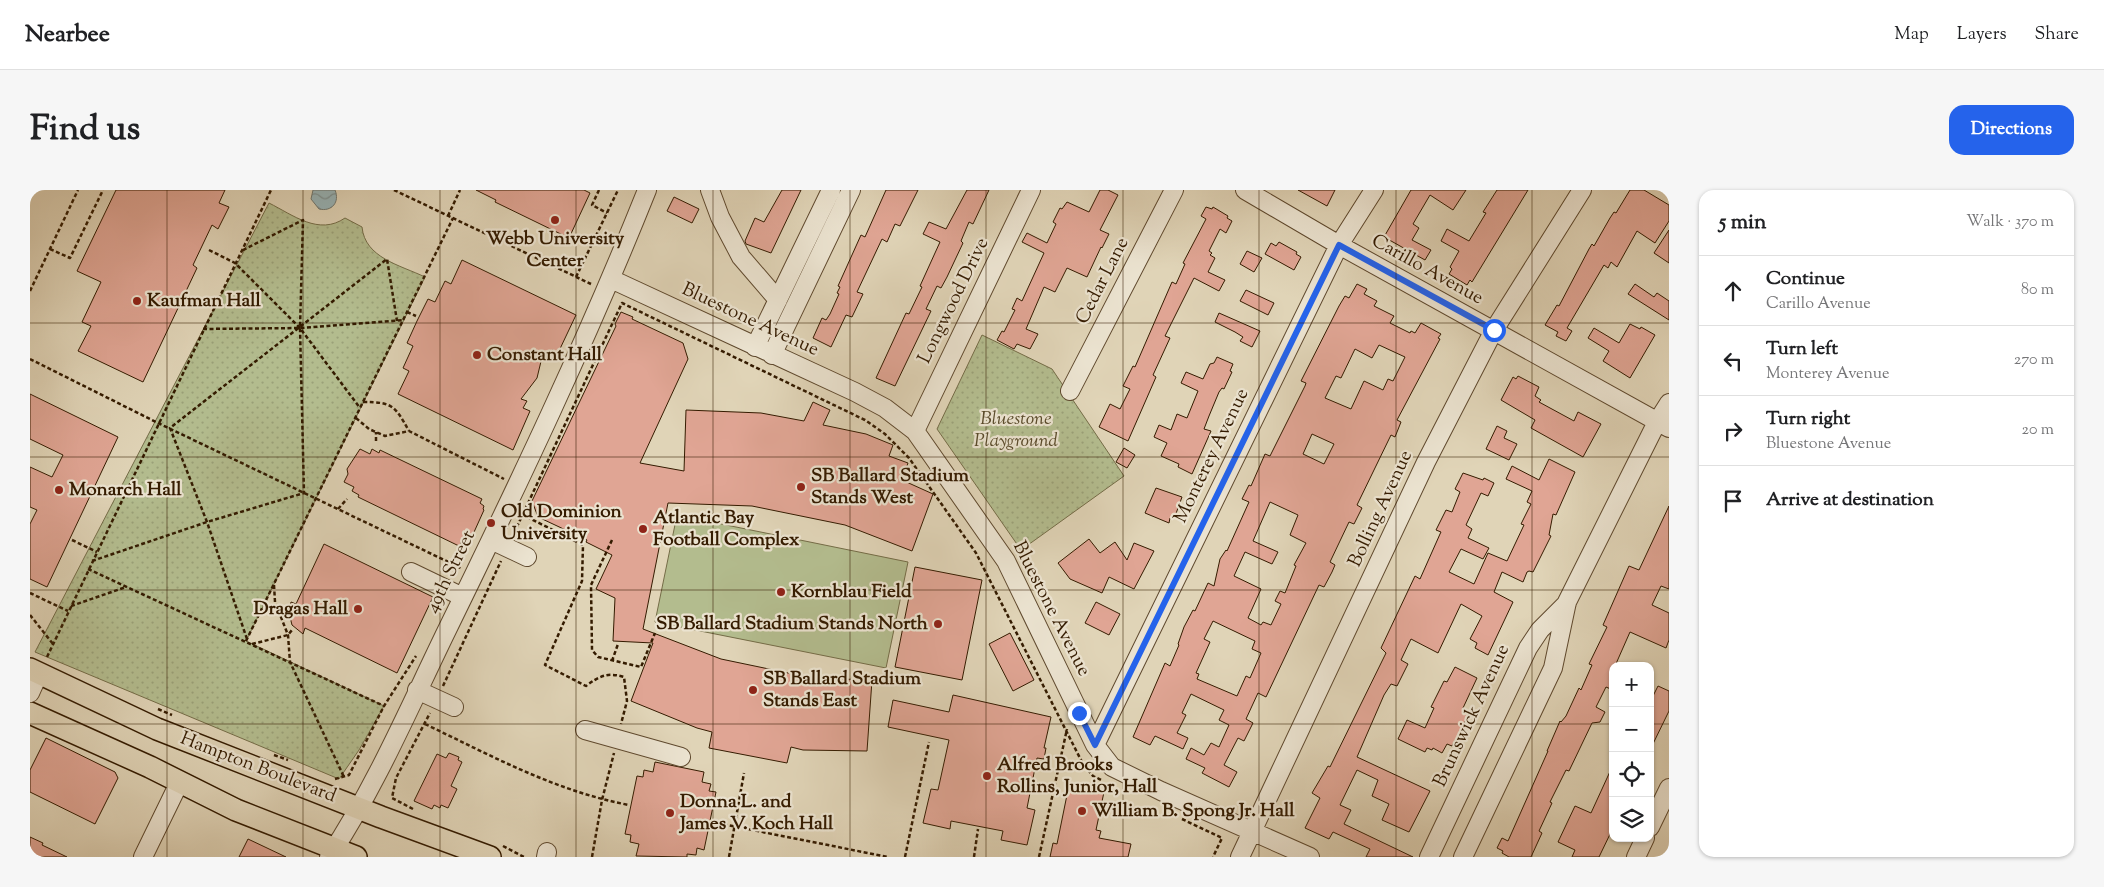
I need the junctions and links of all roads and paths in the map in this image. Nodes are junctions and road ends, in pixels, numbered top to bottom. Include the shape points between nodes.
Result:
1 (78, 190) edge
2 (103, 190) edge
3 (271, 190) edge
4 (394, 190) edge
5 (460, 190) edge
6 (599, 190) edge
7 (618, 190) edge
8 (647, 190) edge
9 (710, 190) edge
10 (831, 190) edge
11 (852, 190) edge
12 (1031, 190) edge
13 (1174, 190) edge
14 (1245, 190) edge
15 (1374, 190) edge
16 (1582, 190) edge
17 (607, 213) junction
18 (448, 216) junction
19 (453, 218) junction
20 (1339, 245) junction
21 (50, 249) junction
22 (209, 250) dead end
23 (241, 251) junction
24 (235, 263) junction
25 (576, 277) junction
26 (611, 279) junction
27 (594, 286) dead end
28 (30, 291) edge
29 (778, 300) junction
30 (407, 312) junction
31 (416, 316) dead end
32 (404, 320) junction
33 (397, 321) junction
34 (300, 328) junction
35 (203, 330) junction
36 (1494, 330) junction
37 (755, 347) junction
38 (772, 355) junction
39 (30, 359) edge
40 (1070, 391) dead end
41 (363, 402) junction
42 (1669, 403) edge
43 (360, 408) junction
44 (356, 418) junction
45 (158, 423) junction
46 (1663, 425) edge
47 (170, 428) junction
48 (915, 430) junction
49 (409, 431) junction
50 (376, 432) junction
51 (376, 441) dead end
52 (506, 480) dead end
53 (304, 493) junction
54 (316, 499) junction
55 (348, 499) dead end
56 (506, 508) junction
57 (338, 509) junction
58 (522, 515) junction
59 (207, 522) junction
60 (72, 540) dead end
61 (612, 540) dead end
62 (499, 544) junction
63 (97, 552) junction
64 (527, 557) dead end
65 (92, 561) junction
66 (88, 569) junction
67 (411, 572) dead end
68 (582, 581) junction
69 (274, 583) junction
70 (591, 585) junction
71 (127, 587) junction
72 (30, 593) edge
73 (457, 594) junction
74 (1567, 602) junction
75 (71, 606) junction
76 (68, 611) junction
77 (30, 615) edge
78 (292, 630) dead end
79 (655, 633) dead end
80 (288, 635) junction
81 (246, 640) junction
82 (53, 644) junction
83 (252, 644) junction
84 (618, 644) dead end
85 (420, 649) dead end
86 (612, 661) junction
87 (290, 662) junction
88 (42, 663) edge
89 (417, 690) junction
90 (30, 693) edge
91 (437, 699) junction
92 (384, 706) junction
93 (454, 707) dead end
94 (156, 708) dead end
95 (30, 713) edge
96 (174, 715) dead end
97 (425, 724) junction
98 (1067, 729) junction
99 (586, 730) dead end
100 (617, 738) junction
101 (929, 742) dead end
102 (1095, 745) junction
103 (273, 754) dead end
104 (681, 757) dead end
105 (290, 761) dead end
106 (744, 774) dead end
107 (328, 776) dead end
108 (344, 777) junction
109 (180, 781) junction
110 (1107, 783) dead end
111 (1669, 788) edge
112 (602, 800) junction
113 (629, 805) dead end
114 (359, 807) junction
115 (414, 809) dead end
116 (1179, 818) dead end
117 (1654, 819) edge
118 (716, 823) dead end
119 (734, 826) junction
120 (978, 829) dead end
121 (1253, 831) junction
122 (1643, 842) edge
123 (495, 850) edge
124 (331, 853) edge
125 (144, 857) edge
126 (356, 857) edge
127 (524, 857) edge
128 (592, 857) edge
129 (729, 857) edge
130 (888, 857) edge
131 (905, 857) edge
132 (974, 857) edge
133 (1039, 857) edge
134 (1213, 857) edge
135 (1240, 857) edge
136 (1310, 857) edge
137 (1429, 857) edge
138 (1464, 857) edge
139 (1636, 857) edge

1 - 21 path
2 - 21 path via 70,258
3 - 23 path
4 - 18 path
5 - 18 path
6 - 17 path via 592,205
7 - 17 path
8 - 26 street, 49th Street
9 - 29 street via 741,258
10 - 29 street
11 - 38 street
12 - 48 street, Longwood Drive
13 - 40 street, Cedar Lane
14 - 20 street, Carillo Avenue
15 - 20 street, Monterey Avenue
16 - 36 street, Bolling Avenue
17 - 25 path
18 - 19 path
19 - 25 path
19 - 30 path
20 - 36 street, Carillo Avenue
20 - 102 street, Monterey Avenue
21 - 28 path
22 - 24 path
23 - 24 path
23 - 34 path via 303,220
24 - 34 path
24 - 35 path
25 - 27 path
26 - 37 street, Bluestone Avenue
26 - 56 street, 49th Street
29 - 37 street
30 - 31 path
30 - 32 path
32 - 33 path
32 - 41 path
33 - 34 path
33 - 34 path via 387,259
34 - 35 path
34 - 43 path
34 - 47 path
34 - 53 path
35 - 45 path
36 - 46 street, Carillo Avenue
36 - 121 street, Bolling Avenue via 1426,462
37 - 38 street, Bluestone Avenue
38 - 48 street, Bluestone Avenue via 885,408
39 - 45 path
41 - 43 path
41 - 49 path via 383,402 397,410
42 - 46 street, Brunswick Avenue
43 - 44 path
44 - 50 path
44 - 54 path
45 - 47 path
45 - 63 path
46 - 74 street, Brunswick Avenue
47 - 53 path
47 - 59 path
48 - 102 street, Bluestone Avenue via 1006,561
49 - 50 path via 385,436
49 - 52 path
50 - 51 path
53 - 54 path
53 - 59 path
54 - 57 path
54 - 69 path
55 - 57 path
56 - 58 path
56 - 62 street, 49th Street
57 - 73 path via 463,568
58 - 62 path
58 - 68 path via 582,545
58 - 98 path via 622,303 866,420 885,434 909,458 976,553
59 - 65 path
59 - 81 path
60 - 63 path
61 - 70 path
62 - 64 street
62 - 73 street, 49th Street
62 - 91 path
63 - 65 path
65 - 66 path
66 - 71 path
66 - 75 path
67 - 73 street
68 - 70 path
68 - 100 path via 545,666 586,686 603,675 624,678 627,701
69 - 80 path via 275,602
69 - 81 path
70 - 86 path via 592,650
71 - 75 path
71 - 81 path
72 - 76 path
73 - 89 street, 49th Street
74 - 137 street, Brunswick Avenue via 1528,648
74 - 138 street, Brunswick Avenue via 1553,668
75 - 76 path
76 - 82 path
77 - 82 path
78 - 80 path
79 - 86 path via 642,667
80 - 83 path
80 - 87 path
81 - 83 path
82 - 88 path
83 - 87 path
84 - 86 path
85 - 92 path
87 - 92 path
87 - 108 path
88 - 90 street
88 - 114 main road, Hampton Boulevard via 157,729
89 - 91 street
89 - 114 street, 49th Street
91 - 93 street
91 - 97 path
92 - 108 path via 348,775
94 - 96 path
95 - 109 main road, Hampton Boulevard
97 - 112 path via 554,785
97 - 115 path via 394,784 392,798
98 - 110 path via 1083,764 1093,776
98 - 133 path
99 - 100 street
100 - 104 street
100 - 112 path
101 - 131 path
102 - 121 street, Bluestone Avenue via 1112,767
103 - 105 path
106 - 119 path
107 - 108 path
109 - 124 main road, Hampton Boulevard
109 - 125 street
111 - 117 street
112 - 113 path
112 - 128 path
114 - 123 main road, Hampton Boulevard
114 - 124 street, 49th Street
116 - 134 path via 1222,838
118 - 119 path
119 - 129 path
119 - 130 path
120 - 132 path
121 - 135 street, Bolling Avenue
121 - 136 street, Bluestone Avenue
122 - 139 street
123 - 127 path
124 - 126 main road, Hampton Boulevard

